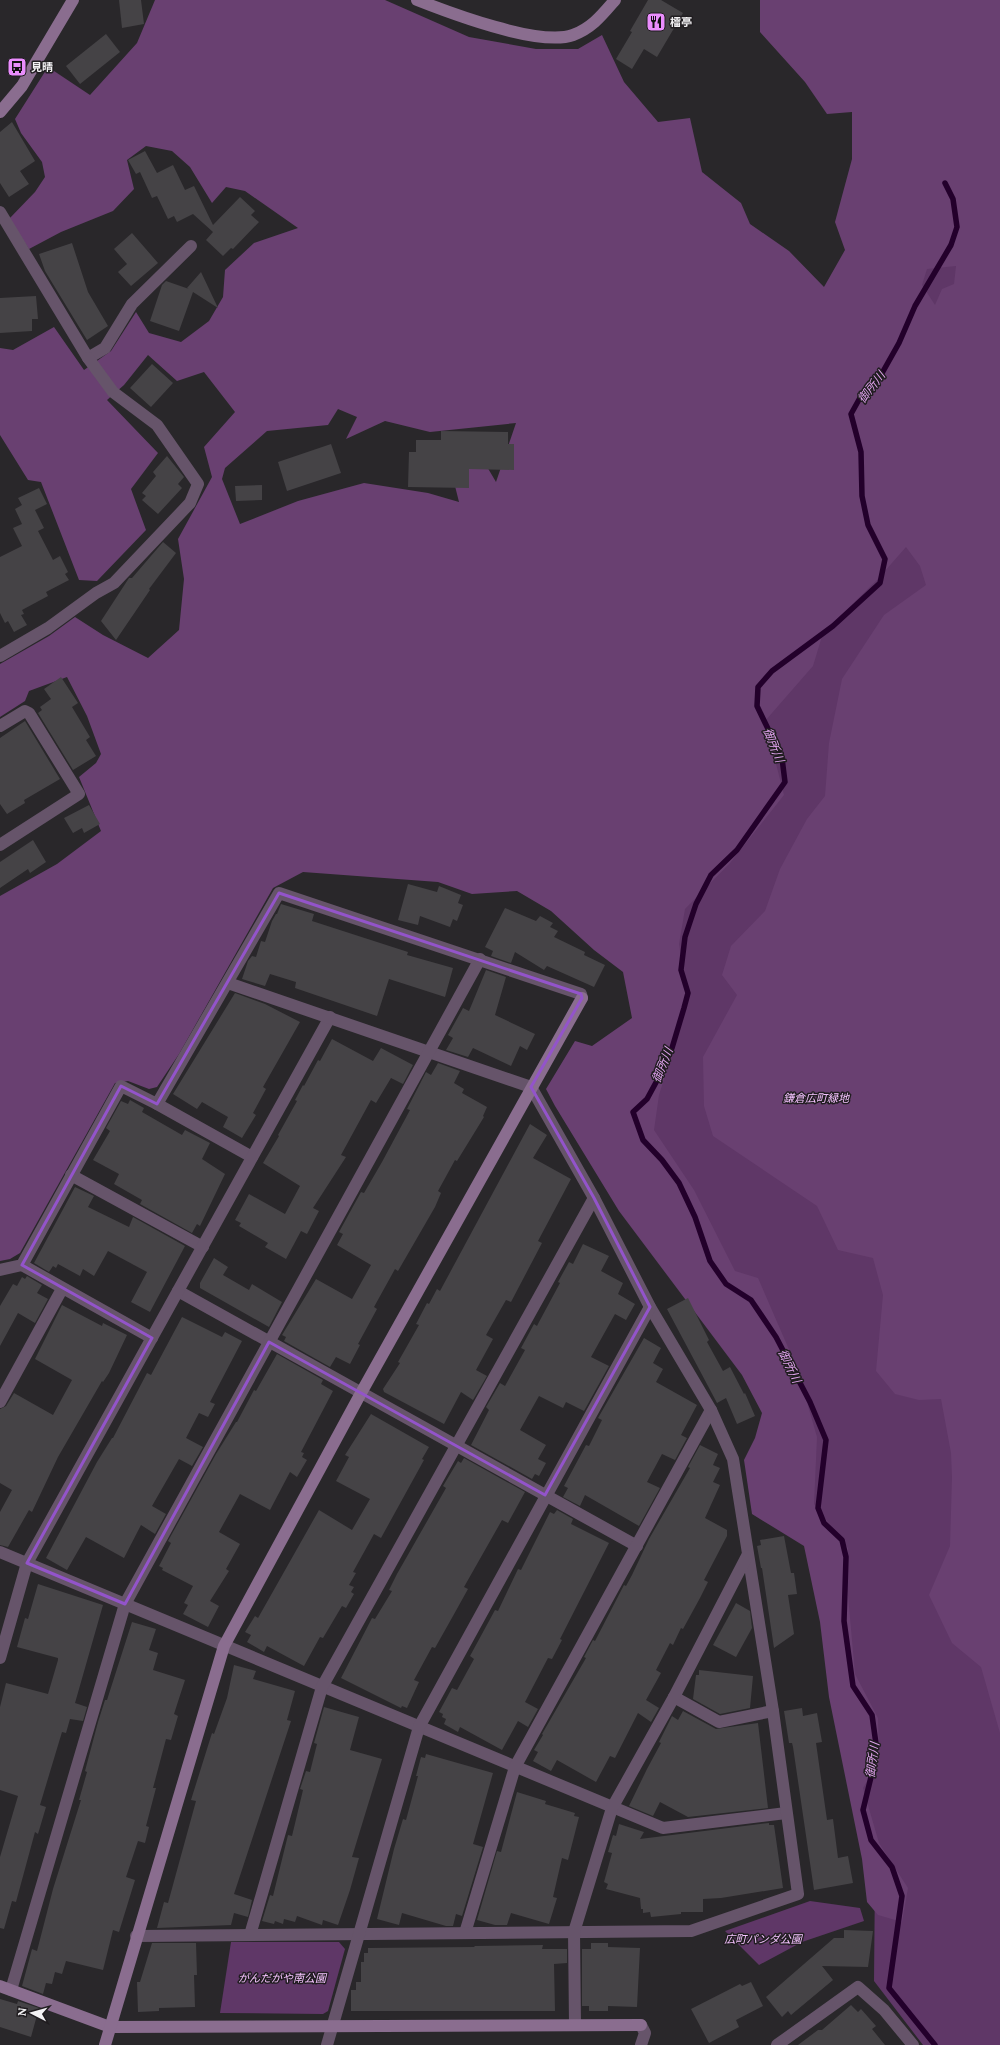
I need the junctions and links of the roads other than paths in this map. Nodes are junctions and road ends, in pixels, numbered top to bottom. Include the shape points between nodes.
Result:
1 (73, 0) edge
2 (417, 0) edge
3 (614, 0) edge
4 (0, 112) edge
5 (0, 212) edge
6 (191, 246) dead end
7 (88, 358) junction
8 (0, 656) edge
9 (0, 726) edge
10 (0, 845) edge
11 (480, 959) junction
12 (228, 983) junction
13 (330, 1017) junction
14 (429, 1052) junction
15 (531, 1087) junction
16 (157, 1104) junction
17 (252, 1157) junction
18 (71, 1175) junction
19 (594, 1198) junction
20 (203, 1247) junction
21 (22, 1265) junction
22 (0, 1270) edge
23 (62, 1289) junction
24 (178, 1291) junction
25 (650, 1307) junction
26 (152, 1338) junction
27 (269, 1342) junction
28 (361, 1393) junction
29 (0, 1402) edge
30 (710, 1410) junction
31 (456, 1446) junction
32 (545, 1495) junction
33 (637, 1546) junction
34 (0, 1552) edge
35 (747, 1556) junction
36 (27, 1563) junction
37 (125, 1604) junction
38 (224, 1646) junction
39 (0, 1658) edge
40 (322, 1687) junction
41 (674, 1697) junction
42 (773, 1711) junction
43 (419, 1727) junction
44 (514, 1767) junction
45 (612, 1808) junction
46 (786, 1814) junction
47 (574, 1932) junction
48 (465, 1933) junction
49 (359, 1934) junction
50 (250, 1935) junction
51 (136, 1936) junction
52 (6, 1988) edge
53 (333, 2025) junction
54 (575, 2025) junction
55 (110, 2027) junction
56 (105, 2045) edge
57 (327, 2045) edge
58 (641, 2045) edge
59 (777, 2045) edge
60 (913, 2045) edge

1 - 4 street via 22,86
2 - 3 street via 499,28 545,37 572,36 594,24
5 - 7 street
6 - 7 street via 132,304 106,348
7 - 8 street via 113,392 157,425 198,484 190,503 114,583 48,628
9 - 10 street via 25,710 29,712 79,794
11 - 12 street via 279,892
11 - 14 street
11 - 15 street via 581,994 582,998
12 - 13 street
12 - 16 street
13 - 14 street
13 - 17 street
14 - 15 street
14 - 27 street
15 - 19 street
15 - 28 street
16 - 17 street
16 - 18 street via 121,1086
17 - 20 street
18 - 20 street
18 - 21 street
19 - 25 street
19 - 31 street
20 - 24 street
21 - 22 street
21 - 23 street
23 - 26 street
23 - 29 street
24 - 26 street
24 - 27 street
25 - 30 street
25 - 32 street
26 - 36 street
27 - 28 street
27 - 37 street
28 - 31 street
28 - 38 street
30 - 33 street
30 - 35 street via 733,1459
31 - 32 street
31 - 40 street
32 - 33 street
32 - 43 street
33 - 44 street
34 - 36 street
35 - 41 street
35 - 42 street
36 - 37 street
36 - 39 street
37 - 38 street
37 - 52 street
38 - 40 street
38 - 51 street
40 - 43 street
40 - 50 street
41 - 42 street via 719,1722
41 - 45 street
42 - 46 street
43 - 44 street
43 - 49 street
44 - 45 street
44 - 48 street
45 - 46 street via 663,1828
45 - 47 street
46 - 47 street via 798,1894 691,1931
47 - 48 street
47 - 54 street
48 - 49 street
49 - 50 street
49 - 53 street
50 - 51 street
51 - 55 street
52 - 55 street
53 - 54 street
53 - 55 street
53 - 57 street
54 - 58 street via 641,2025 645,2033
55 - 56 street
59 - 60 street via 858,1987 884,2010

